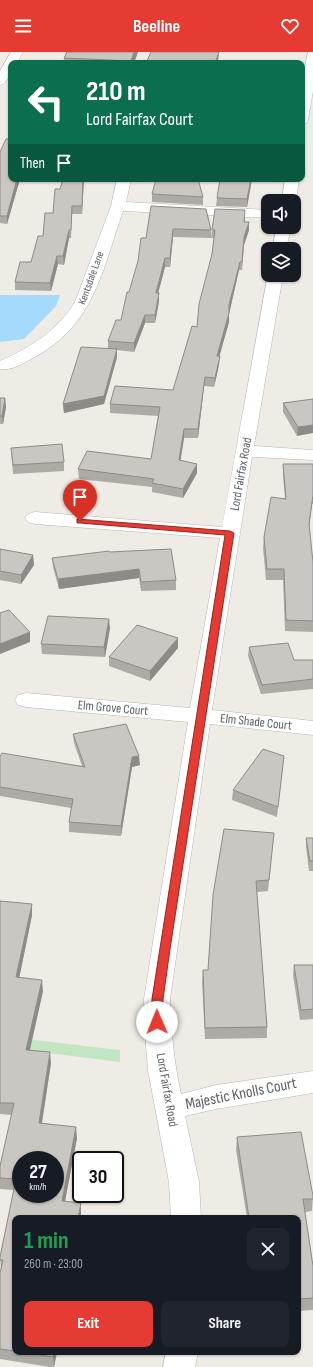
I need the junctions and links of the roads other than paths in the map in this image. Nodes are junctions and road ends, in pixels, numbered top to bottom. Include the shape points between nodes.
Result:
1 (313, 54) edge
2 (8, 67) edge
3 (0, 82) edge
4 (305, 102) edge
5 (123, 182) edge
6 (291, 182) edge
7 (289, 194) edge
8 (118, 206) junction
9 (261, 214) edge
10 (274, 282) edge
11 (5, 365) dead end
12 (245, 451) junction
13 (313, 455) edge
14 (35, 518) dead end
15 (230, 533) junction
16 (26, 700) dead end
17 (200, 716) junction
18 (313, 728) edge
19 (313, 1082) edge
20 (170, 1108) junction
21 (186, 1215) edge
22 (181, 1355) edge
23 (179, 1367) edge

1 - 4 street
2 - 3 street
5 - 8 street, Kentsdale Lane
6 - 7 street
8 - 9 street
8 - 11 street, Kentsdale Lane via 84,302 77,314 49,342
10 - 12 street, Lord Fairfax Road
12 - 13 street
12 - 15 street, Lord Fairfax Road
14 - 15 street
15 - 17 street, Lord Fairfax Road
16 - 17 street, Elm Grove Court
17 - 18 street, Elm Shade Court
17 - 20 street, Lord Fairfax Road via 157,999 162,1070
19 - 20 street, Majestic Knolls Court via 216,1097
20 - 21 street, Lord Fairfax Road via 184,1182
22 - 23 street

